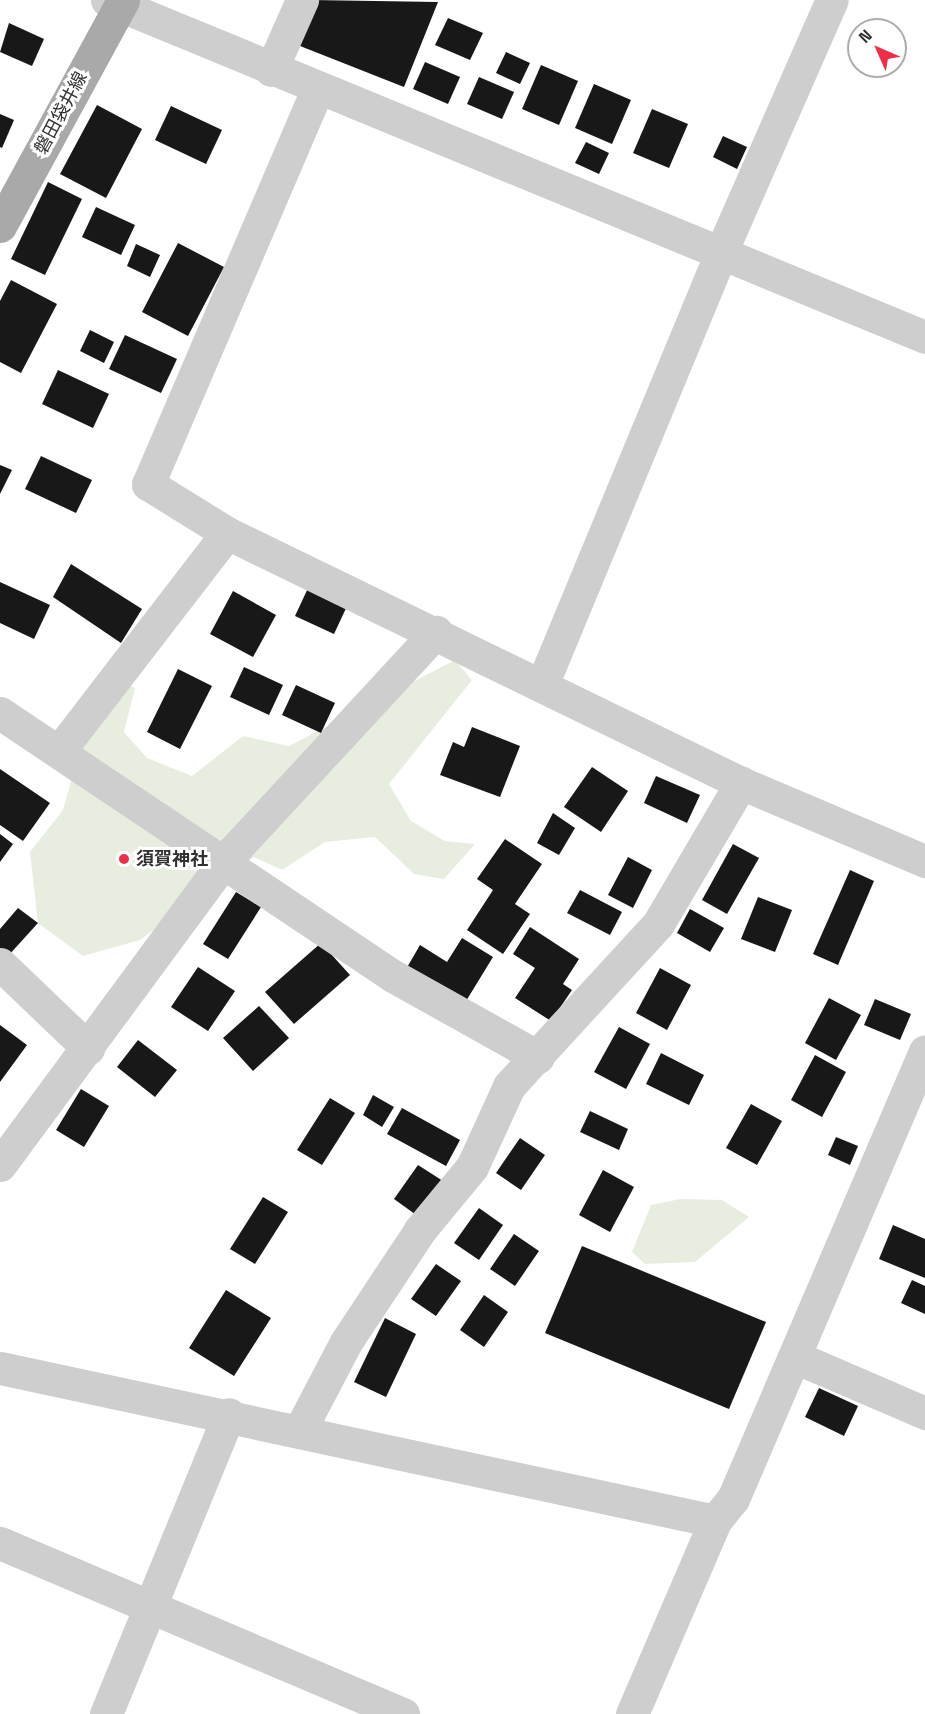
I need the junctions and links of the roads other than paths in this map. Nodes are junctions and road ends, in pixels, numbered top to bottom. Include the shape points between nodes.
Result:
1 (302, 0) edge
2 (832, 0) edge
3 (116, 2) edge
4 (271, 70) junction
5 (317, 90) junction
6 (0, 226) edge
7 (722, 250) junction
8 (925, 337) edge
9 (227, 533) junction
10 (436, 632) junction
11 (542, 684) junction
12 (0, 713) edge
13 (60, 750) junction
14 (741, 783) junction
15 (225, 860) junction
16 (925, 861) edge
17 (0, 964) edge
18 (88, 1048) junction
19 (925, 1051) edge
20 (538, 1057) junction
21 (0, 1165) edge
22 (795, 1357) junction
23 (0, 1368) edge
24 (925, 1413) edge
25 (229, 1414) junction
26 (300, 1430) junction
27 (715, 1521) junction
28 (0, 1543) edge
29 (152, 1607) junction
30 (106, 1714) edge
31 (403, 1714) edge
32 (632, 1714) edge

1 - 4 street
2 - 7 street
3 - 4 street
3 - 6 main road, 磐田袋井線
4 - 5 street
5 - 7 street
5 - 9 street via 148,484
7 - 8 street
7 - 11 street
9 - 10 street
9 - 13 street
10 - 11 street
10 - 15 street
11 - 14 street
12 - 13 street
13 - 15 street
14 - 16 street
14 - 20 street via 658,924
15 - 18 street
15 - 20 street via 393,976
17 - 18 street
18 - 21 street
19 - 22 street
20 - 26 street via 509,1086 472,1167 420,1230 346,1342
22 - 24 street
22 - 27 street via 733,1499
23 - 25 street
25 - 26 street
25 - 29 street
26 - 27 street
27 - 32 street
28 - 29 street
29 - 30 street
29 - 31 street

